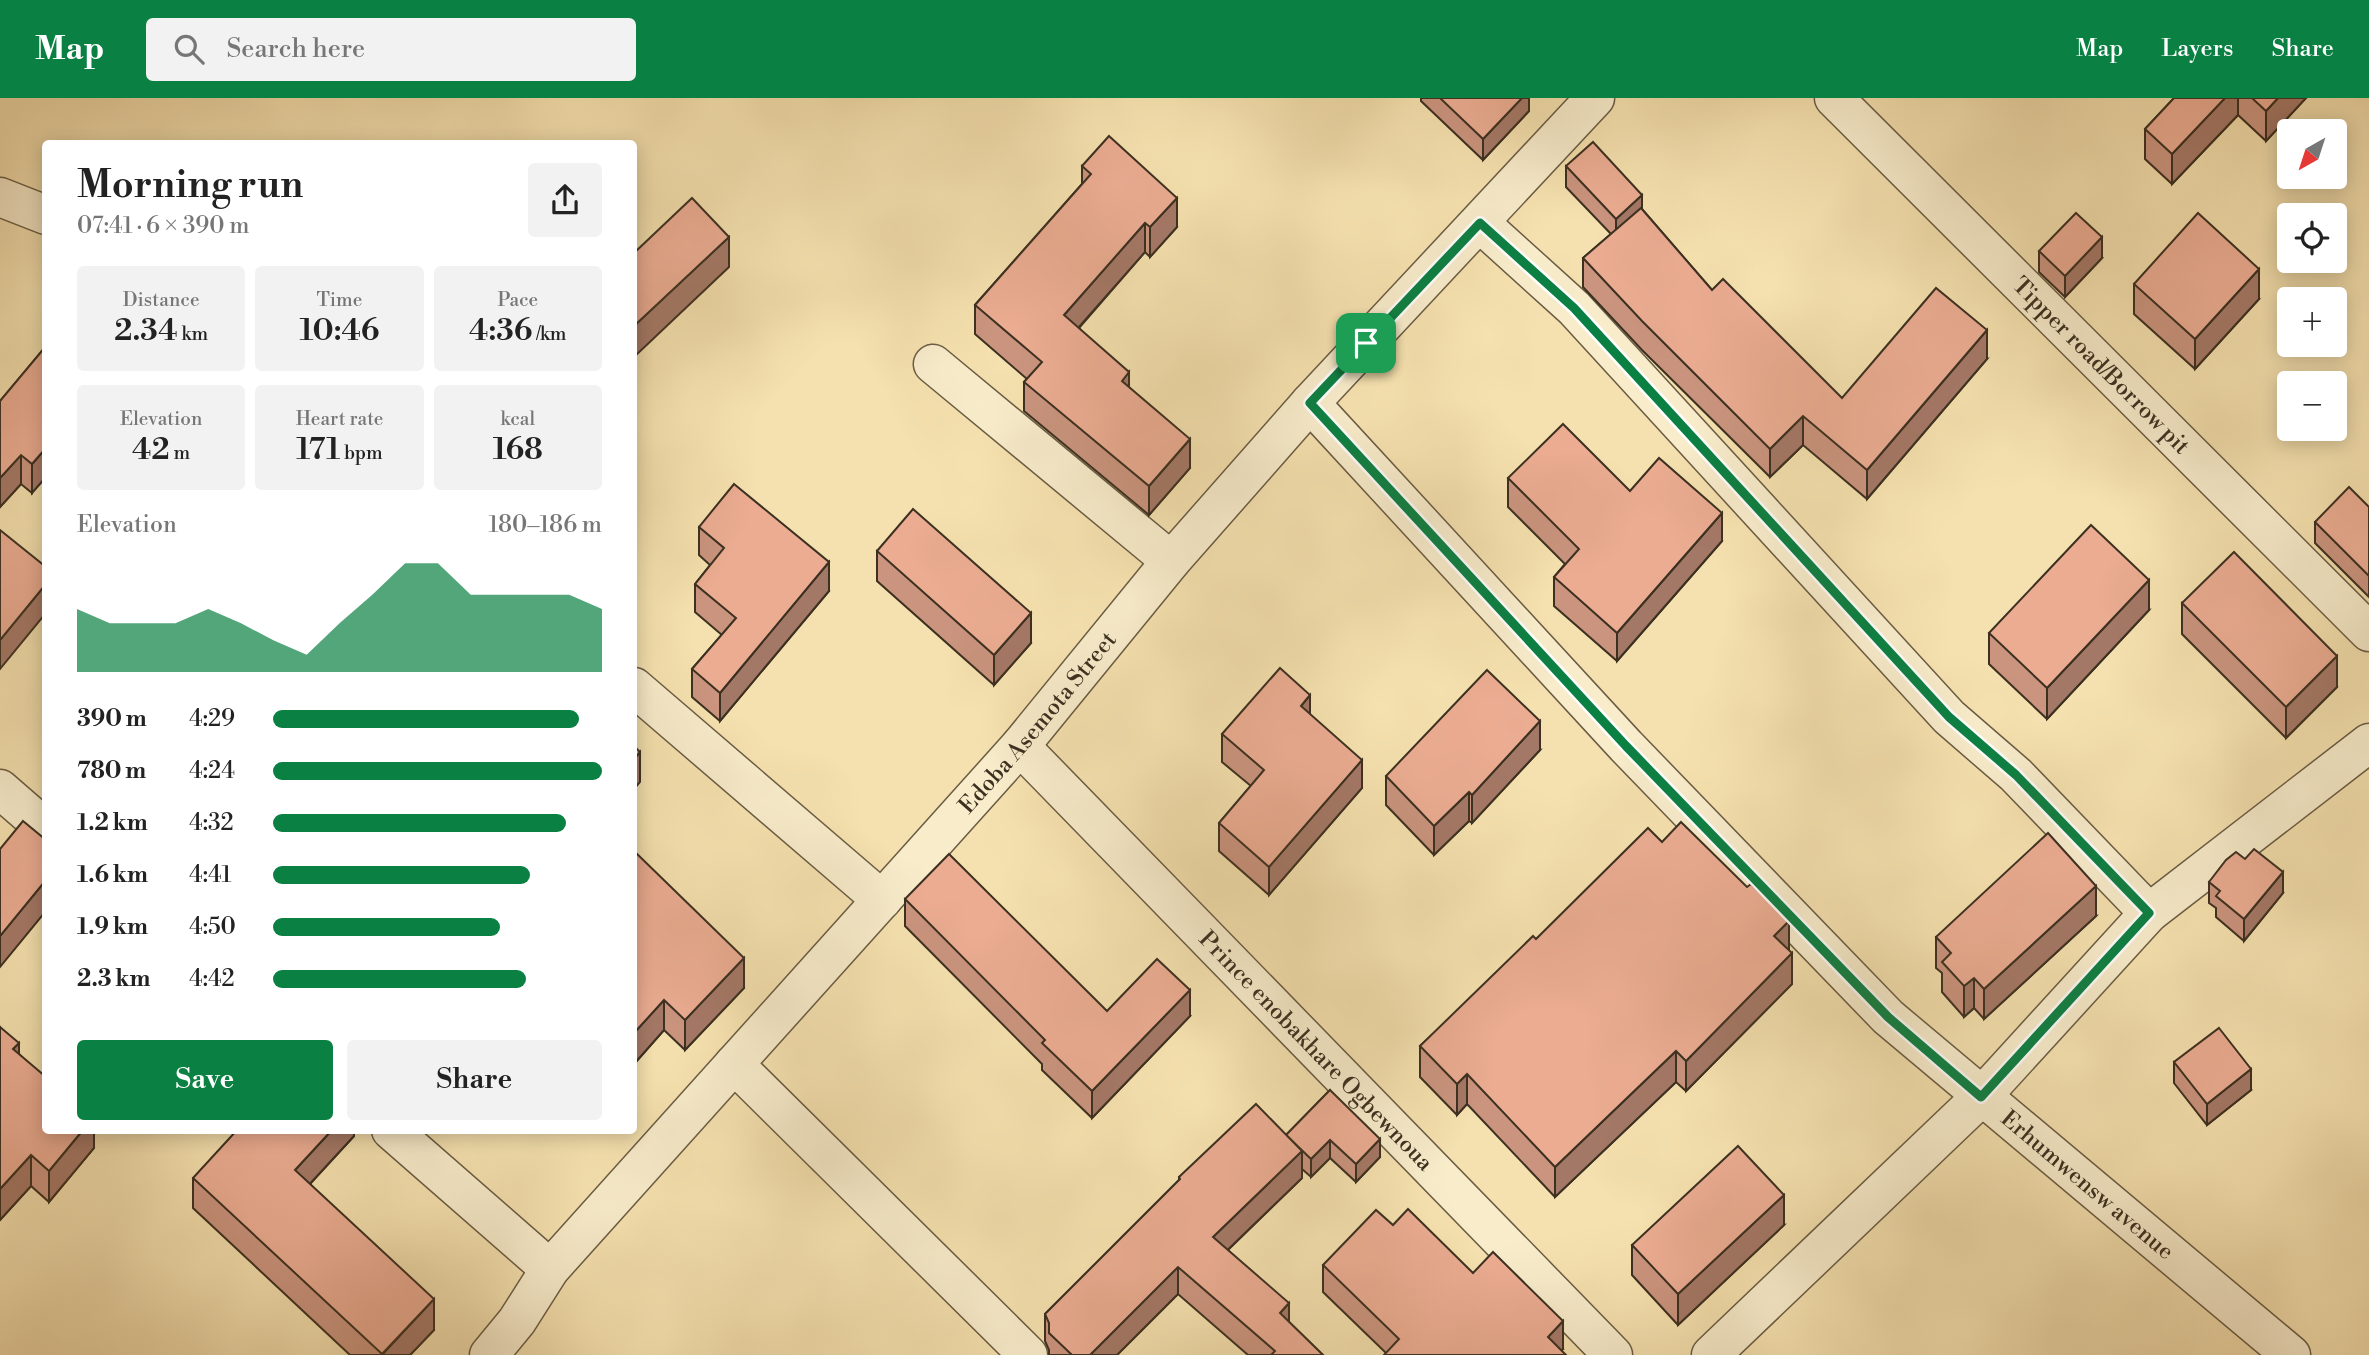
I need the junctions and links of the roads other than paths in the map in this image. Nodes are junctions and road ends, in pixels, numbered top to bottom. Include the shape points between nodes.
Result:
1 (1595, 98) edge
2 (1834, 98) edge
3 (0, 197) edge
4 (42, 213) edge
5 (1480, 223) junction
6 (933, 364) dead end
7 (1310, 403) junction
8 (1171, 561) junction
9 (2369, 632) edge
10 (637, 690) edge
11 (2369, 743) edge
12 (1020, 746) junction
13 (0, 789) edge
14 (42, 826) edge
15 (882, 900) junction
16 (2149, 913) junction
17 (734, 1064) junction
18 (1981, 1097) junction
19 (396, 1134) edge
20 (550, 1269) junction
21 (489, 1355) edge
22 (1028, 1355) edge
23 (1613, 1355) edge
24 (1711, 1355) edge
25 (2291, 1355) edge

1 - 5 street, Edoba Asemota Street
2 - 9 street, Tipper road/Borrow pit
3 - 4 street
5 - 7 street, Edoba Asemota Street
5 - 16 street via 1574,308 1949,717 2016,775
6 - 8 street
7 - 8 street, Edoba Asemota Street
7 - 18 street, Erhumwensw avenue via 1626,746 1888,1017
8 - 12 street, Edoba Asemota Street
10 - 15 street
11 - 16 street
12 - 15 street, Edoba Asemota Street
12 - 23 street, Prince enobakhare Ogbewnoua
13 - 14 street
15 - 17 street, Edoba Asemota Street
16 - 18 street
17 - 20 street, Edoba Asemota Street
17 - 22 street
18 - 24 street
18 - 25 street, Erhumwensw avenue
19 - 20 street
20 - 21 street, Edoba Asemota Street

